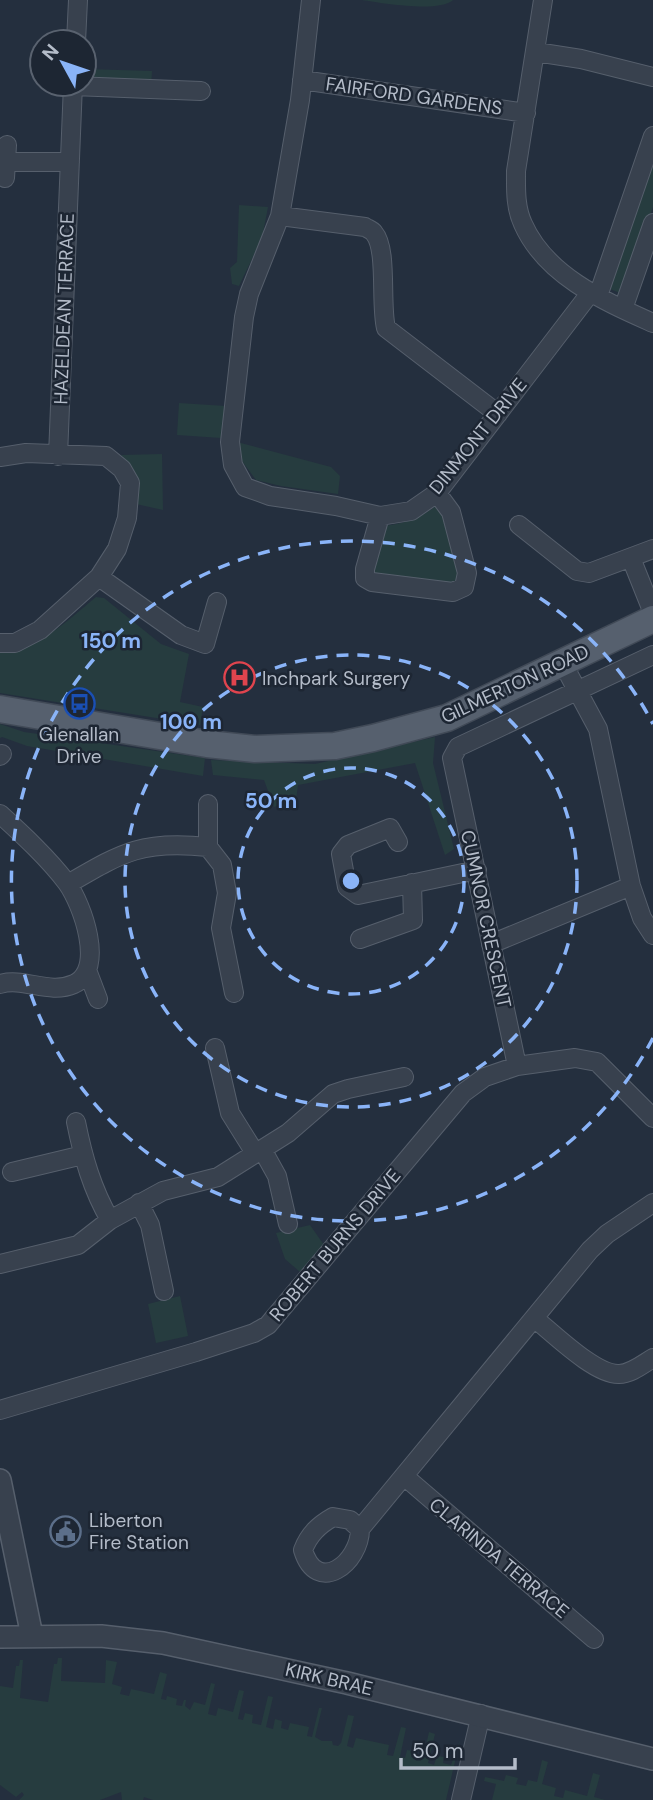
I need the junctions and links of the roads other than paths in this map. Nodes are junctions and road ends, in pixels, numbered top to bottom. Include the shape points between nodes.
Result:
1 (78, 0) edge
2 (311, 0) edge
3 (544, 0) edge
4 (77, 28) edge
5 (536, 52) junction
6 (653, 77) edge
7 (302, 80) junction
8 (98, 86) edge
9 (201, 91) dead end
10 (72, 98) edge
11 (526, 113) junction
12 (653, 136) edge
13 (6, 161) dead end
14 (70, 162) junction
15 (281, 216) junction
16 (653, 223) edge
17 (595, 294) junction
18 (624, 309) junction
19 (653, 323) edge
20 (498, 414) junction
21 (58, 456) junction
22 (0, 457) edge
23 (437, 493) junction
24 (380, 516) junction
25 (519, 526) dead end
26 (653, 549) edge
27 (631, 558) junction
28 (99, 577) junction
29 (217, 602) dead end
30 (653, 613) edge
31 (653, 619) edge
32 (0, 643) edge
33 (653, 655) edge
34 (562, 662) junction
35 (578, 690) junction
36 (0, 709) edge
37 (208, 804) dead end
38 (0, 814) edge
39 (398, 842) dead end
40 (208, 847) junction
41 (477, 870) junction
42 (412, 883) junction
43 (68, 884) junction
44 (631, 886) junction
45 (653, 935) edge
46 (360, 939) dead end
47 (491, 944) junction
48 (87, 970) junction
49 (0, 984) edge
50 (234, 993) dead end
51 (98, 999) dead end
52 (215, 1048) dead end
53 (517, 1066) junction
54 (404, 1077) dead end
55 (653, 1118) edge
56 (76, 1122) dead end
57 (258, 1151) junction
58 (83, 1155) junction
59 (12, 1172) dead end
60 (139, 1203) junction
61 (653, 1203) edge
62 (110, 1220) junction
63 (288, 1224) dead end
64 (0, 1264) edge
65 (164, 1290) dead end
66 (534, 1318) junction
67 (653, 1358) edge
68 (0, 1410) edge
69 (404, 1476) junction
70 (0, 1479) edge
71 (360, 1529) dead end
72 (32, 1636) junction
73 (0, 1637) edge
74 (594, 1639) dead end
75 (481, 1714) junction
76 (653, 1759) edge
77 (461, 1800) edge

1 - 4 street
2 - 7 street, DINMONT DRIVE
3 - 5 street
5 - 6 street
5 - 11 street
7 - 11 street, FAIRFORD GARDENS
7 - 15 street, DINMONT DRIVE
8 - 9 street, HAZELDEAN TERRACE
10 - 14 street, HAZELDEAN TERRACE
11 - 17 street via 516,171 522,222 551,264
12 - 17 street, DINMONT DRIVE
13 - 14 street
14 - 21 street, HAZELDEAN TERRACE
15 - 20 street via 365,227 374,233 382,250 386,328
15 - 24 street, DINMONT DRIVE via 244,317 230,442 233,465 246,487 270,496
16 - 18 street
17 - 18 street
17 - 20 street, DINMONT DRIVE
18 - 19 street
20 - 23 street, DINMONT DRIVE
21 - 22 street via 26,453
21 - 28 street via 106,456 130,483 127,518 117,549
23 - 24 street, DINMONT DRIVE via 411,511
23 - 24 street via 451,512 467,573 464,587 453,592 365,578
25 - 27 street via 577,570 589,573
26 - 27 street
27 - 30 street
28 - 29 street via 181,635 205,644
28 - 32 street via 40,630 15,643
31 - 34 main road, GILMERTON ROAD
33 - 35 street, CUMNOR CRESCENT
34 - 35 street
34 - 36 main road, GILMERTON ROAD via 447,718 335,746 207,744
35 - 41 street, CUMNOR CRESCENT via 458,747 452,758
35 - 44 street via 598,729
37 - 40 street
38 - 43 street
39 - 42 street via 390,828 348,845 341,854 347,887 358,895
40 - 43 street via 172,843 140,848
40 - 50 street via 224,874 227,893 221,928
41 - 42 street
41 - 47 street, CUMNOR CRESCENT
42 - 46 street via 413,920
43 - 48 street via 90,944
44 - 45 street
44 - 47 street
47 - 53 street, CUMNOR CRESCENT
48 - 49 street via 75,984 50,989
48 - 51 street
52 - 57 street via 230,1113
53 - 55 street via 575,1058 597,1062
53 - 68 street, ROBERT BURNS DRIVE via 485,1077 463,1093 268,1325 231,1341
54 - 57 street via 333,1094 288,1133
56 - 58 street
57 - 60 street via 218,1177 163,1191
57 - 63 street via 277,1176
58 - 59 street
58 - 62 street
60 - 62 street
60 - 65 street via 150,1224
61 - 66 street via 590,1250
62 - 64 street via 78,1245
66 - 67 street via 606,1372 620,1375
66 - 69 street
69 - 71 street
69 - 74 street, CLARINDA TERRACE
70 - 72 street
72 - 73 street, KIRK BRAE
72 - 75 street, KIRK BRAE via 101,1636 163,1643
75 - 76 street, KIRK BRAE
75 - 77 street

